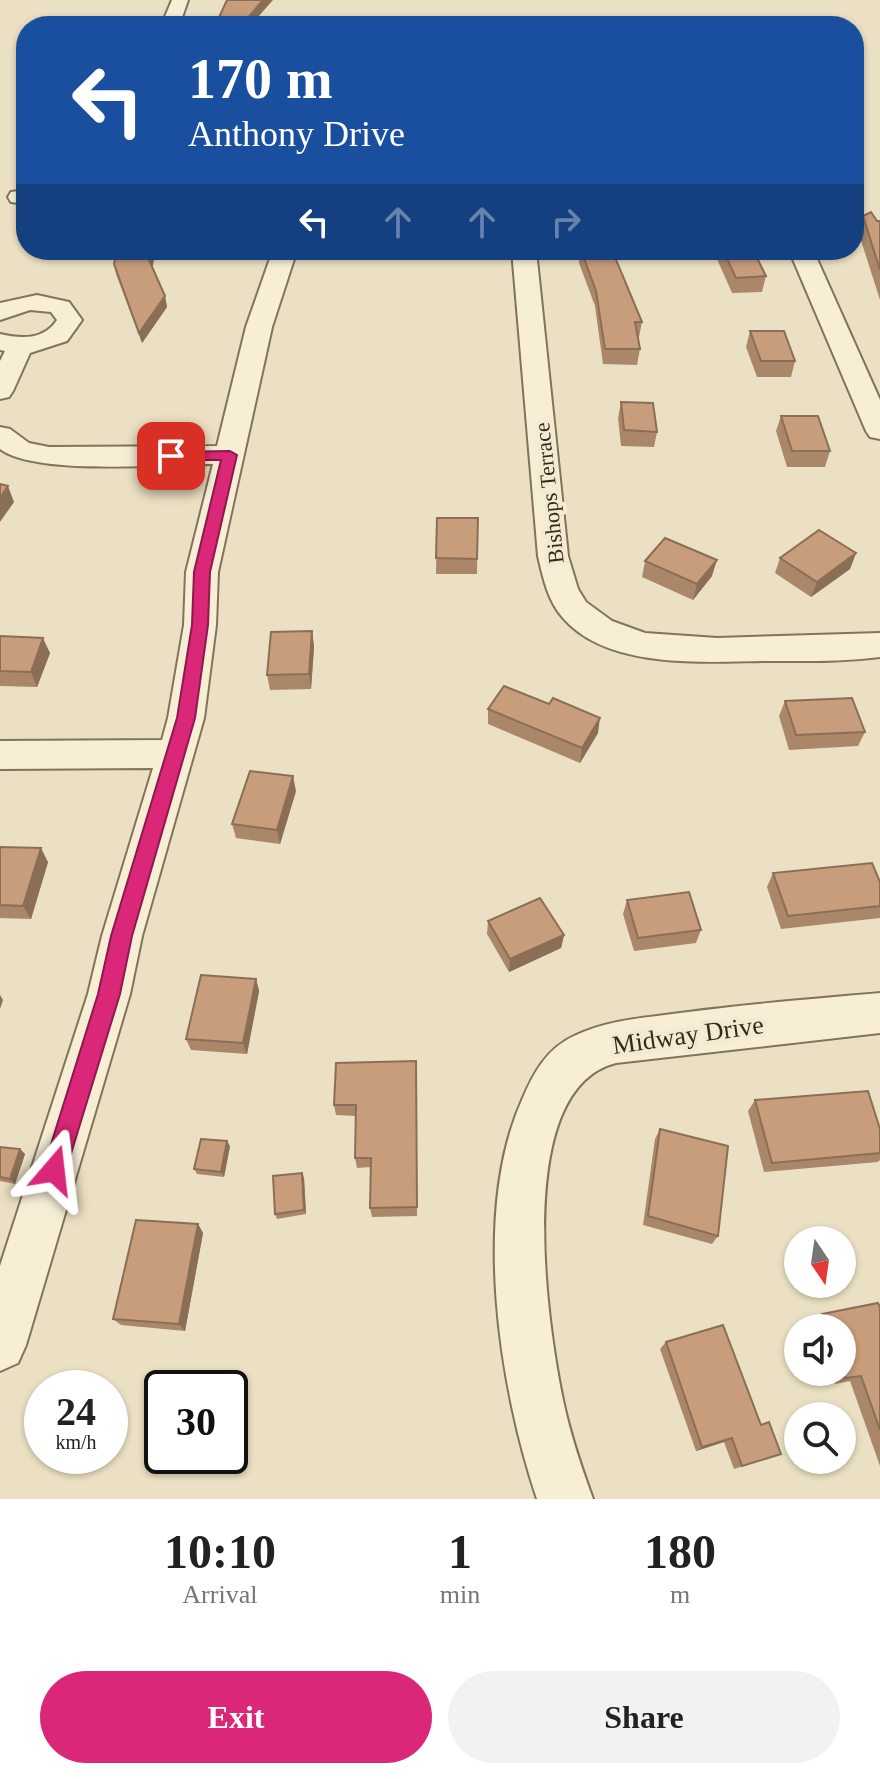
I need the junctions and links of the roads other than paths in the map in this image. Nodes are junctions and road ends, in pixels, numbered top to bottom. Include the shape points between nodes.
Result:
1 (282, 260) edge
2 (525, 260) edge
3 (805, 260) edge
4 (0, 313) edge
5 (10, 344) edge
6 (0, 391) edge
7 (880, 431) edge
8 (0, 435) edge
9 (230, 455) junction
10 (880, 645) edge
11 (177, 754) junction
12 (0, 755) edge
13 (880, 1013) edge
14 (0, 1345) edge
15 (565, 1499) edge

1 - 9 street via 259,327
2 - 10 street, Bishops Terrace via 553,556 570,604 598,628 645,645 675,649
3 - 7 street
4 - 5 street via 44,303 69,314 68,325 58,335 41,343
5 - 6 street
8 - 9 street via 20,450 49,456
9 - 11 street via 202,572 195,667
11 - 12 street
11 - 14 street
13 - 15 street, Midway Drive via 609,1043 583,1053 559,1072 539,1108 522,1171 518,1265 528,1360 550,1467

